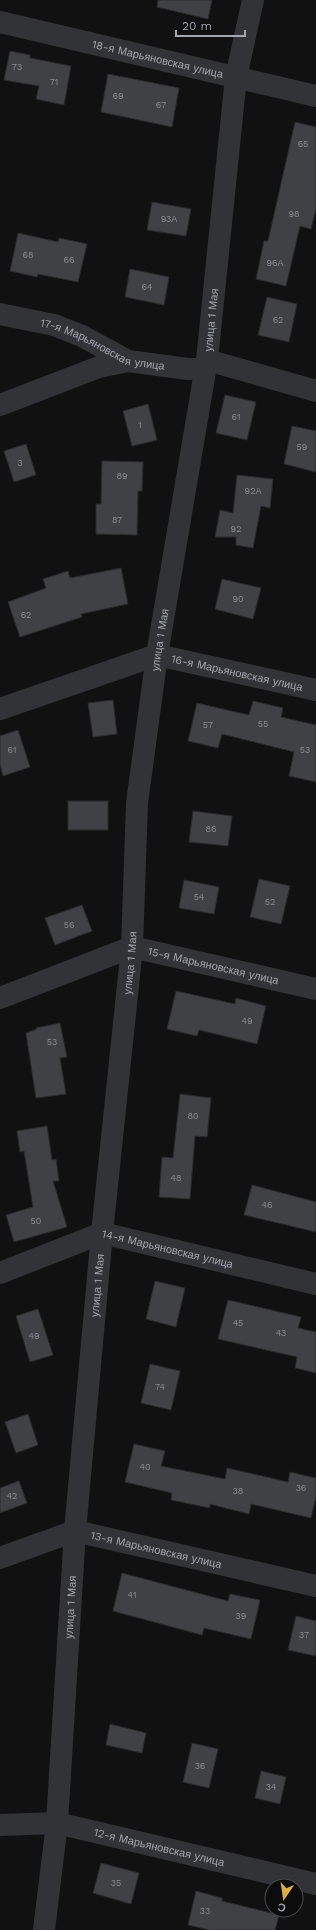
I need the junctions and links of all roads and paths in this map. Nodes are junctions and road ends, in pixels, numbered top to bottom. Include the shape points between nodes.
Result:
1 (253, 0) edge
2 (0, 22) edge
3 (236, 77) junction
4 (316, 96) edge
5 (0, 314) edge
6 (128, 361) junction
7 (206, 365) junction
8 (316, 391) edge
9 (0, 405) edge
10 (157, 655) junction
11 (316, 690) edge
12 (0, 709) edge
13 (132, 947) junction
14 (316, 989) edge
15 (0, 998) edge
16 (102, 1234) junction
17 (0, 1273) edge
18 (316, 1284) edge
19 (75, 1531) junction
20 (0, 1558) edge
21 (316, 1586) edge
22 (56, 1823) junction
23 (0, 1825) edge
24 (316, 1884) edge
25 (44, 1930) edge

1 - 3 street, улица 1 Мая
2 - 3 street, 18-я Марьяновская улица
3 - 4 street, 18-я Марьяновская улица
3 - 7 street, улица 1 Мая
5 - 6 street, 17-я Марьяновская улица via 54,325 103,346
6 - 7 street, 17-я Марьяновская улица via 188,369
6 - 9 street via 99,367
7 - 8 street, 17-я Марьяновская улица
7 - 10 street, улица 1 Мая
10 - 11 street, 16-я Марьяновская улица
10 - 12 street, 16-я Марьяновская улица
10 - 13 street, улица 1 Мая via 137,803
13 - 14 street, 15-я Марьяновская улица
13 - 15 street
13 - 16 street, улица 1 Мая
16 - 17 street, 14-я Марьяновская улица
16 - 18 street, 14-я Марьяновская улица
16 - 19 street, улица 1 Мая
19 - 20 street
19 - 21 street, 13-я Марьяновская улица
19 - 22 street, улица 1 Мая
22 - 23 street, 12-я Марьяновская улица
22 - 24 street, 12-я Марьяновская улица
22 - 25 street, улица 1 Мая

